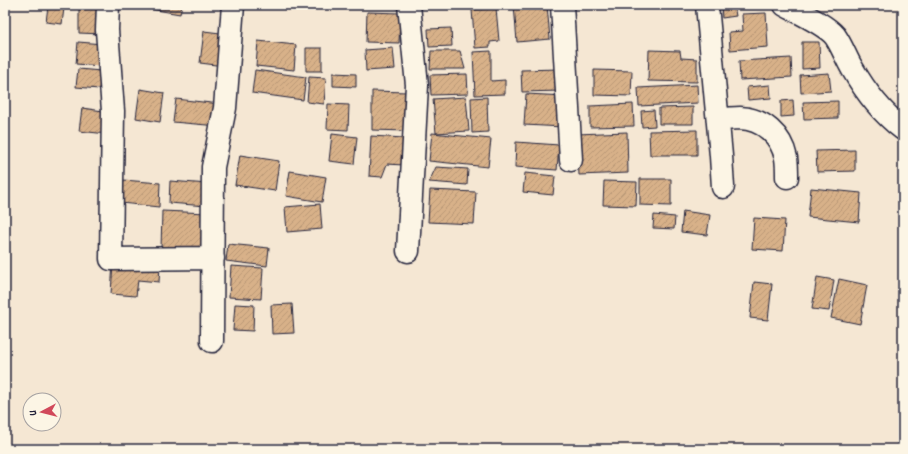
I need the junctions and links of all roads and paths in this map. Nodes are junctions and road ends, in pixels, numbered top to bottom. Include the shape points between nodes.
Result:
1 (108, 5) edge
2 (234, 5) edge
3 (409, 5) edge
4 (562, 5) edge
5 (707, 5) edge
6 (785, 5) edge
7 (718, 120) junction
8 (903, 129) edge
9 (572, 160) dead end
10 (787, 177) dead end
11 (723, 187) dead end
12 (408, 251) dead end
13 (213, 258) junction
14 (212, 341) dead end

1 - 13 street via 107,30 113,111 111,259
2 - 13 street via 225,108 213,167
3 - 12 street via 417,85
4 - 9 street
5 - 7 street
6 - 8 street via 813,19 834,35 874,101
7 - 10 street via 740,118 755,120 766,126 780,142 786,158
7 - 11 street
13 - 14 street

